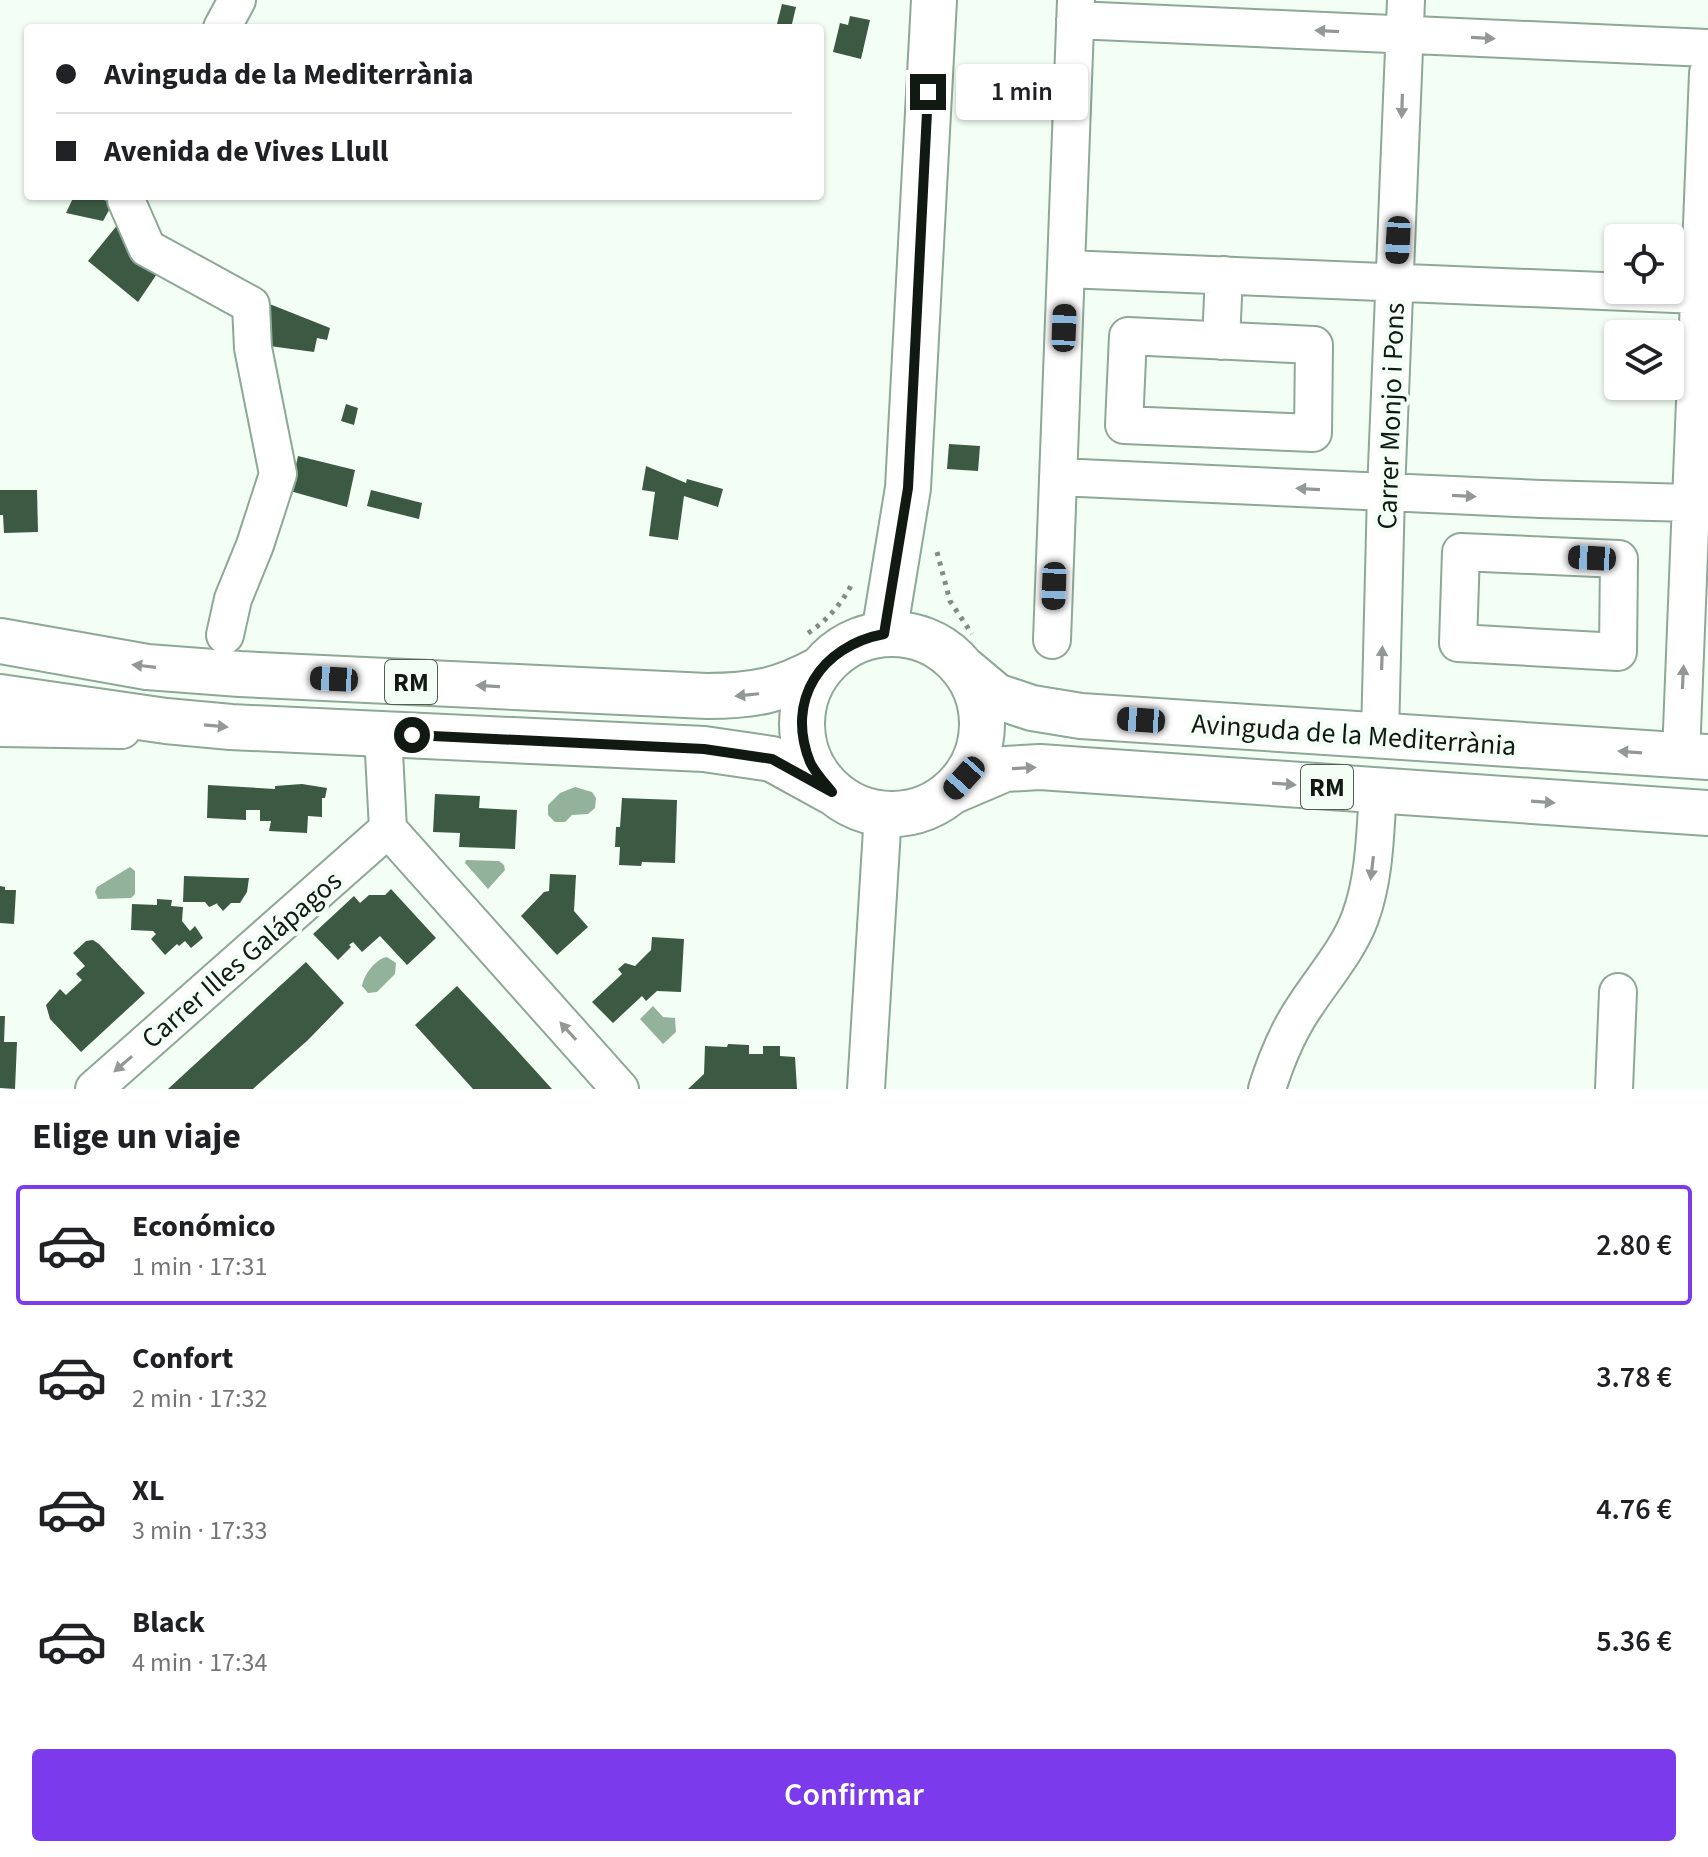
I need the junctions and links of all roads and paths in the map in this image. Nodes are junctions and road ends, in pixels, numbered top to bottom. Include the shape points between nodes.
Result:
1 (237, 0) edge
2 (934, 0) edge
3 (1075, 10) edge
4 (1406, 17) edge
5 (224, 24) edge
6 (1708, 48) edge
7 (1708, 73) edge
8 (126, 200) edge
9 (1066, 269) junction
10 (1224, 275) junction
11 (1396, 283) junction
12 (1699, 295) junction
13 (1221, 341) junction
14 (1058, 477) junction
15 (1386, 492) junction
16 (1540, 499) junction
17 (1691, 503) junction
18 (1539, 555) junction
19 (884, 634) junction
20 (225, 635) dead end
21 (1052, 640) dead end
22 (0, 641) edge
23 (820, 669) junction
24 (965, 670) junction
25 (0, 697) edge
26 (166, 721) junction
27 (0, 728) edge
28 (383, 734) junction
29 (1380, 736) junction
30 (1695, 756) edge
31 (1378, 791) junction
32 (832, 792) junction
33 (951, 792) junction
34 (883, 813) junction
35 (1708, 813) edge
36 (388, 829) junction
37 (1618, 992) dead end
38 (94, 1089) edge
39 (620, 1089) edge
40 (866, 1089) edge
41 (1267, 1089) edge
42 (1614, 1089) edge

1 - 5 street
2 - 19 main road via 908,488
4 -> 3 street
3 - 9 street
4 -> 6 street
4 -> 11 street, Carrer Monjo i Pons
7 - 12 street
8 - 20 street via 147,248 251,305 253,348 278,474
9 - 10 street
9 - 14 street
10 - 11 street
10 - 13 street
11 - 12 street
11 - 15 street, Carrer Monjo i Pons
12 - 17 street
13 - 13 street via 1128,336 1124,425 1313,433 1314,345
15 -> 14 street
14 - 21 street
15 -> 16 street
29 -> 15 street, Carrer Monjo i Pons
16 - 17 street
16 - 18 street
30 -> 17 street
18 - 18 street via 1461,552 1458,643 1618,652 1619,559
19 - 23 main road, RM via 848,645
19 - 24 main road, RM via 920,638
23 -> 22 main road, RM via 767,693 707,696 147,667
23 - 32 main road, RM via 805,699 802,733 811,765
24 - 29 main road, Avinguda de la Mediterrània / RM via 996,696 1053,713
24 - 33 main road, RM via 982,724 974,762
25 - 26 main road, RM
26 - 27 street via 119,731
26 -> 28 main road, RM
28 - 32 main road, RM via 741,753 772,759
28 - 36 street
30 -> 29 main road, Avinguda de la Mediterrània / RM
33 -> 31 main road, Avinguda de la Mediterrània / RM via 1005,769 1040,767
31 -> 35 main road, Avinguda de la Mediterrània / RM
31 -> 41 street via 1372,875 1360,919 1304,1008
32 - 34 main road, RM via 856,807
33 - 34 main road, RM via 919,809
34 - 40 street
36 -> 38 street, Carrer Illes Galápagos
39 -> 36 street
37 - 42 street

